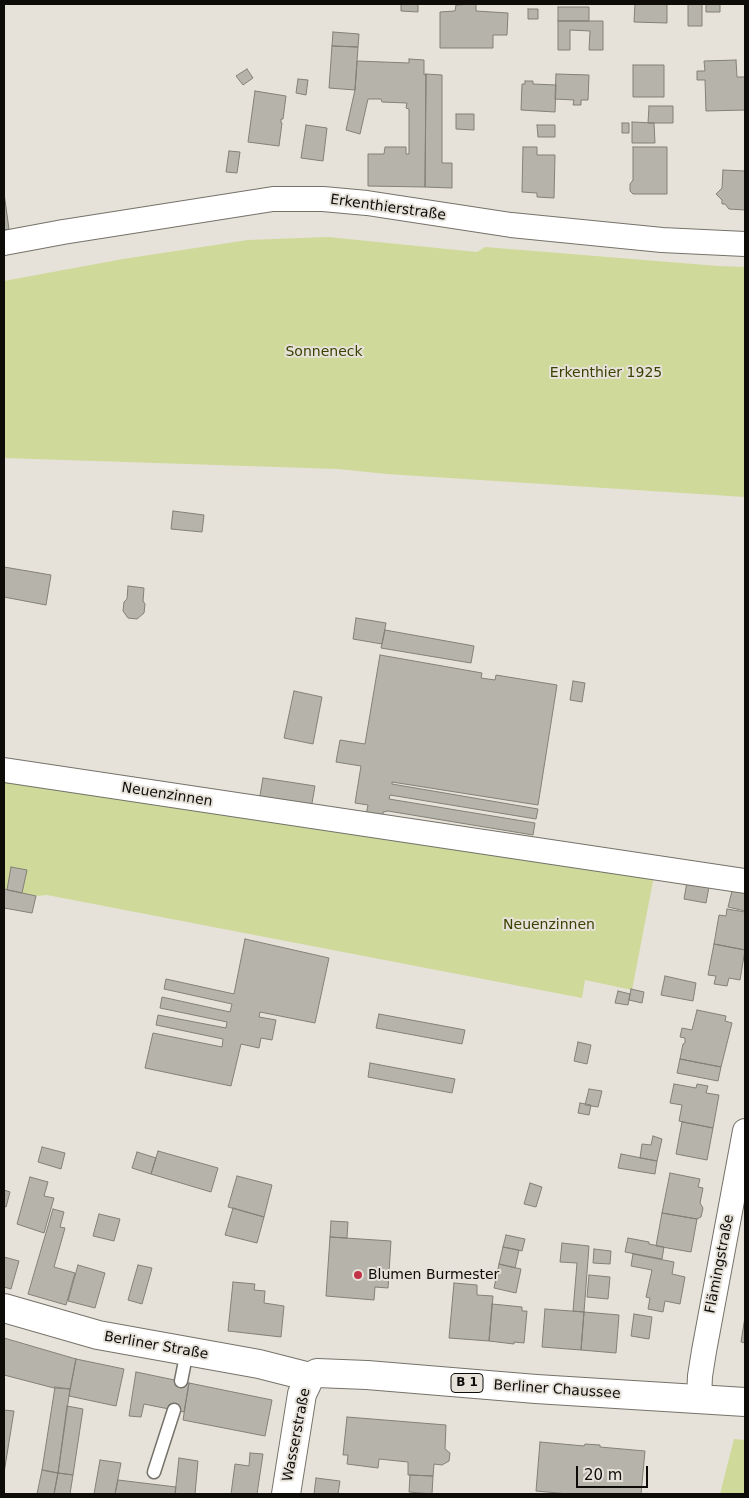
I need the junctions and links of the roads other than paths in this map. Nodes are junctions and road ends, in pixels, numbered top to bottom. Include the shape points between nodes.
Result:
1 (4, 243) edge
2 (745, 244) edge
3 (4, 770) edge
4 (745, 881) edge
5 (745, 1131) edge
6 (4, 1308) edge
7 (187, 1351) junction
8 (310, 1377) junction
9 (180, 1382) dead end
10 (699, 1398) junction
11 (745, 1402) edge
12 (174, 1410) dead end
13 (154, 1472) dead end
14 (286, 1494) edge

1 - 2 street, Erkenthierstraße via 272,199 323,199 511,225 662,240
3 - 4 street, Neuenzinnen
5 - 10 street, Flämingstraße via 706,1341
6 - 7 main road, Berliner Straße via 98,1335
7 - 8 main road, Berliner Straße
7 - 9 lane
8 - 10 main road, Berliner Chaussee / B 1 via 328,1372
8 - 14 main road, Wasserstraße via 301,1402
10 - 11 main road, Berliner Chaussee / B 1
12 - 13 lane

